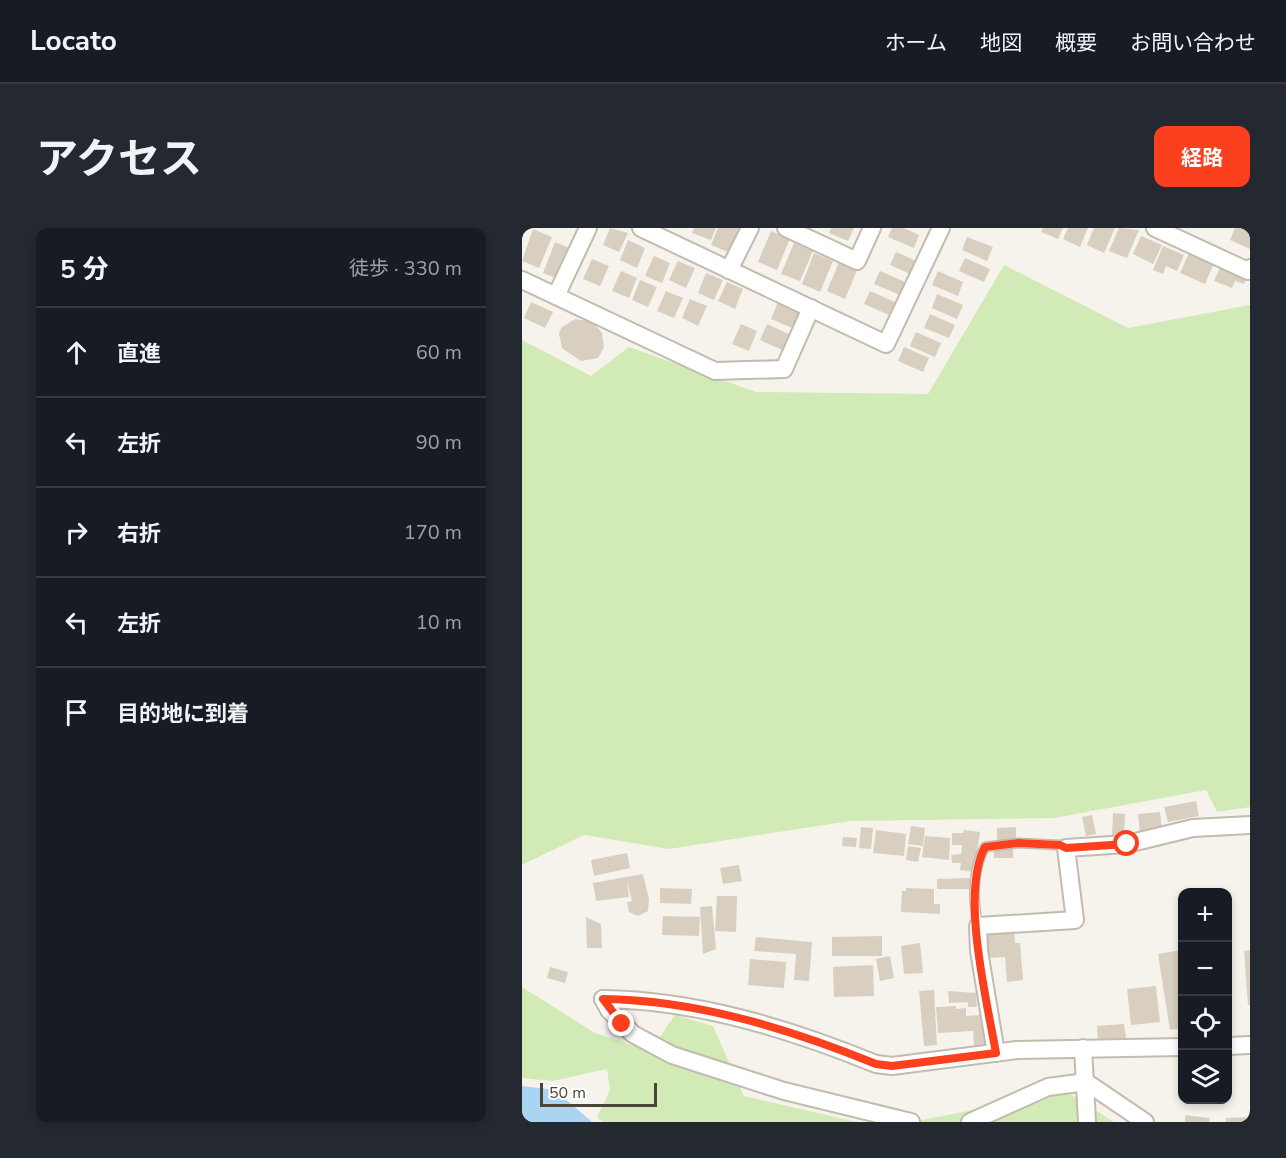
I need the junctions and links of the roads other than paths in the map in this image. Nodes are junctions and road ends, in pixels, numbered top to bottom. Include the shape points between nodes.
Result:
1 (588, 228) edge
2 (641, 228) edge
3 (750, 228) edge
4 (786, 228) edge
5 (872, 228) edge
6 (941, 228) edge
7 (1155, 228) edge
8 (1250, 268) edge
9 (729, 270) junction
10 (522, 280) edge
11 (556, 296) junction
12 (811, 308) junction
13 (1250, 825) edge
14 (1066, 848) junction
15 (978, 926) junction
16 (1250, 1045) edge
17 (1232, 1046) edge
18 (1178, 1047) edge
19 (1083, 1048) junction
20 (996, 1053) junction
21 (1086, 1082) junction
22 (911, 1122) edge
23 (969, 1122) edge
24 (1087, 1122) edge
25 (1144, 1122) edge

1 - 11 street
2 - 9 street
3 - 9 street
4 - 5 street via 857,261
6 - 12 street via 886,344
7 - 8 street via 1248,271
9 - 12 street
10 - 11 street
11 - 12 street via 715,371 784,369
13 - 14 street via 1193,828 1127,844
14 - 15 lane via 1018,843 985,847 976,874
14 - 15 street via 1075,920
15 - 20 street
16 - 17 street
18 - 19 street
19 - 20 street
19 - 21 street
20 - 22 street via 884,1065 753,1022 672,1004 603,999 633,1034 672,1055 765,1086
21 - 23 street via 1048,1087
21 - 24 street
21 - 25 street

